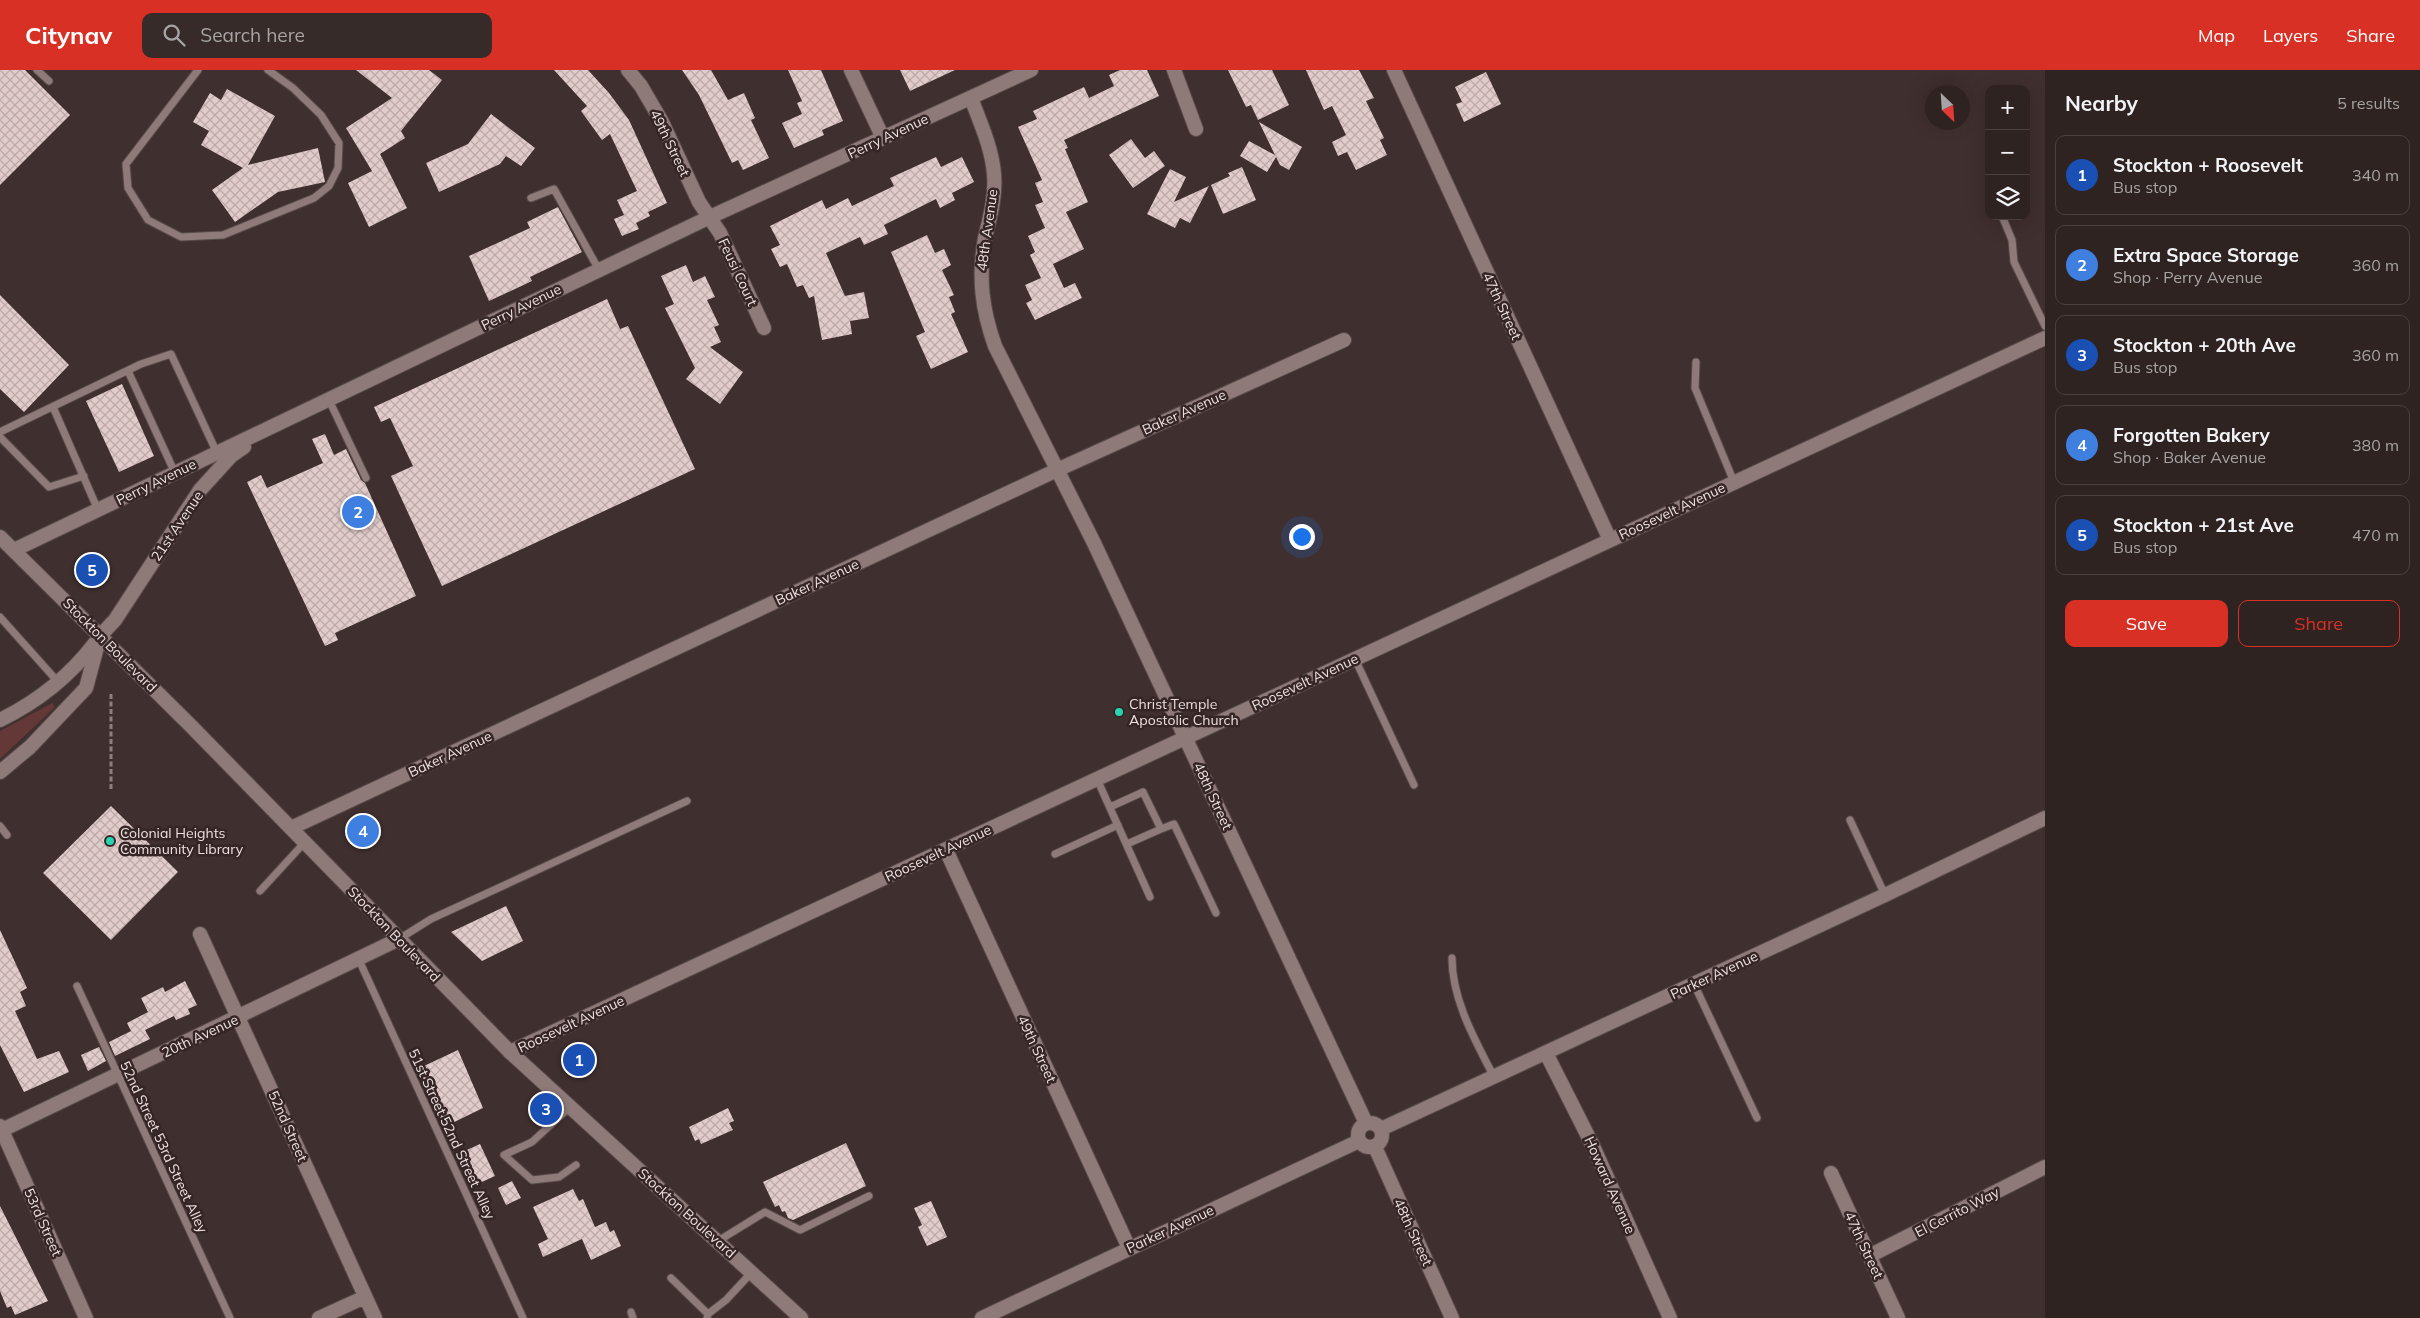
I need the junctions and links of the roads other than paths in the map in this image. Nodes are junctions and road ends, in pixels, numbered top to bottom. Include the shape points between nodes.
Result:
1 (37, 70) edge
2 (198, 70) edge
3 (268, 70) edge
4 (628, 70) edge
5 (851, 70) edge
6 (1031, 70) edge
7 (1174, 70) edge
8 (1395, 70) edge
9 (49, 81) dead end
10 (971, 98) junction
11 (1196, 129) dead end
12 (883, 138) junction
13 (531, 198) dead end
14 (710, 217) junction
15 (2004, 220) edge
16 (599, 270) junction
17 (2045, 326) edge
18 (764, 328) dead end
19 (2045, 338) edge
20 (1344, 340) dead end
21 (1696, 362) dead end
22 (128, 371) junction
23 (329, 400) junction
24 (53, 407) junction
25 (269, 428) junction
26 (0, 432) edge
27 (0, 437) edge
28 (217, 453) junction
29 (1057, 470) junction
30 (175, 473) junction
31 (84, 476) junction
32 (366, 478) dead end
33 (1734, 482) junction
34 (98, 510) junction
35 (0, 537) edge
36 (1610, 540) junction
37 (14, 550) junction
38 (0, 617) edge
39 (100, 636) junction
40 (1355, 659) junction
41 (59, 683) junction
42 (0, 720) edge
43 (1185, 738) junction
44 (0, 772) edge
45 (1097, 779) junction
46 (1414, 785) dead end
47 (687, 801) dead end
48 (1110, 807) junction
49 (2045, 818) edge
50 (1850, 820) dead end
51 (1118, 825) junction
52 (0, 826) edge
53 (291, 828) junction
54 (1161, 829) junction
55 (7, 835) dead end
56 (305, 842) junction
57 (1127, 844) junction
58 (946, 850) junction
59 (1055, 854) dead end
60 (260, 891) dead end
61 (1885, 895) junction
62 (1150, 897) dead end
63 (1216, 913) dead end
64 (200, 934) dead end
65 (399, 938) junction
66 (1452, 958) dead end
67 (359, 960) junction
68 (1694, 984) junction
69 (77, 986) dead end
70 (238, 1017) junction
71 (510, 1052) junction
72 (1546, 1053) junction
73 (117, 1075) junction
74 (1494, 1077) junction
75 (570, 1107) junction
76 (1757, 1118) dead end
77 (1366, 1124) junction
78 (1, 1129) edge
79 (1381, 1129) junction
80 (1359, 1141) junction
81 (1375, 1147) junction
82 (576, 1165) dead end
83 (2045, 1167) edge
84 (1831, 1173) dead end
85 (870, 1196) dead end
86 (718, 1241) junction
87 (1129, 1248) junction
88 (1869, 1256) junction
89 (752, 1272) junction
90 (670, 1278) dead end
91 (365, 1297) junction
92 (708, 1316) edge
93 (86, 1318) edge
94 (230, 1318) edge
95 (319, 1318) edge
96 (375, 1318) edge
97 (523, 1318) edge
98 (801, 1318) edge
99 (982, 1318) edge
100 (1452, 1318) edge
101 (1670, 1318) edge
102 (1898, 1318) edge

1 - 9 lane
2 - 3 lane via 126,164 128,188 148,220 181,237 223,236 314,198 329,186 338,168 338,143 321,115
4 - 14 street, 49th Street via 662,122 699,202
5 - 12 street
6 - 10 street, Perry Avenue
7 - 11 street
8 - 36 street, 47th Street
10 - 12 street, Perry Avenue
10 - 29 street, 48th Avenue via 994,174 994,195 980,273 986,323
12 - 14 street, Perry Avenue
13 - 16 lane via 554,189
14 - 16 street, Perry Avenue
14 - 18 street, Feusi Court
15 - 17 lane via 2012,240 2014,262
16 - 23 street, Perry Avenue
19 - 33 street, Roosevelt Avenue
20 - 29 street, Baker Avenue
21 - 33 lane via 1695,388
22 - 24 lane
22 - 28 lane via 171,354
22 - 30 lane
23 - 25 street, Perry Avenue
23 - 32 lane
24 - 26 lane
24 - 31 lane
25 - 28 street, Perry Avenue
25 - 39 street, 21st Avenue via 232,456 200,490 115,620
27 - 31 lane via 49,487
28 - 30 street, Perry Avenue
29 - 43 street, 48th Street
29 - 53 street, Baker Avenue
30 - 34 street, Perry Avenue
31 - 34 lane
33 - 36 street, Roosevelt Avenue
34 - 37 street, Perry Avenue
35 - 37 street, Stockton Boulevard
36 - 40 street, Roosevelt Avenue
37 - 39 street, Stockton Boulevard
38 - 41 lane
39 - 41 street, 21st Avenue
39 - 44 street, 21st Avenue via 86,688 30,747
39 - 53 street, Stockton Boulevard
40 - 43 street, Roosevelt Avenue
40 - 46 lane
41 - 42 street, 21st Avenue via 32,704
43 - 45 street, Roosevelt Avenue
43 - 77 street, 48th Street
45 - 48 lane
45 - 58 street, Roosevelt Avenue
47 - 65 lane via 431,920
48 - 51 lane
48 - 54 lane via 1143,792
49 - 61 street, Parker Avenue
50 - 61 lane
51 - 57 lane
51 - 59 lane
52 - 55 lane
53 - 56 street, Stockton Boulevard
54 - 57 lane
54 - 63 lane via 1174,824
56 - 60 lane
56 - 65 street, Stockton Boulevard
57 - 62 lane
58 - 71 street, Roosevelt Avenue
58 - 87 street, 49th Street
61 - 68 street, Parker Avenue
64 - 70 street, 52nd Street
65 - 67 street, 20th Avenue
65 - 71 street, Stockton Boulevard
66 - 74 lane via 1456,994
67 - 70 street, 20th Avenue
67 - 97 lane, 51st Street 52nd Street Alley
68 - 72 street, Parker Avenue
68 - 76 lane
69 - 73 lane, 52nd Street 53rd Street Alley
70 - 73 street, 20th Avenue
70 - 91 street, 52nd Street
71 - 75 street, Stockton Boulevard
72 - 74 street, Parker Avenue
72 - 101 street, Howard Avenue via 1593,1146
73 - 78 street, 20th Avenue
73 - 94 lane, 52nd Street 53rd Street Alley
74 - 79 street, Parker Avenue
75 - 82 lane via 532,1142 504,1155 532,1180 559,1177
75 - 86 street, Stockton Boulevard
77 - 79 street via 1375,1124
77 - 80 street via 1358,1132
78 - 93 street, 53rd Street
79 - 81 street via 1382,1137
80 - 81 street via 1367,1147
80 - 87 street, Parker Avenue
81 - 100 street, 48th Street
83 - 88 street, El Cerrito Way
84 - 88 street, 47th Street
85 - 86 lane via 800,1230 765,1212
86 - 89 street, Stockton Boulevard
87 - 99 street, Parker Avenue
88 - 102 street, 47th Street
89 - 92 lane
89 - 98 street, Stockton Boulevard
90 - 92 lane
91 - 95 street
91 - 96 street, 52nd Street

